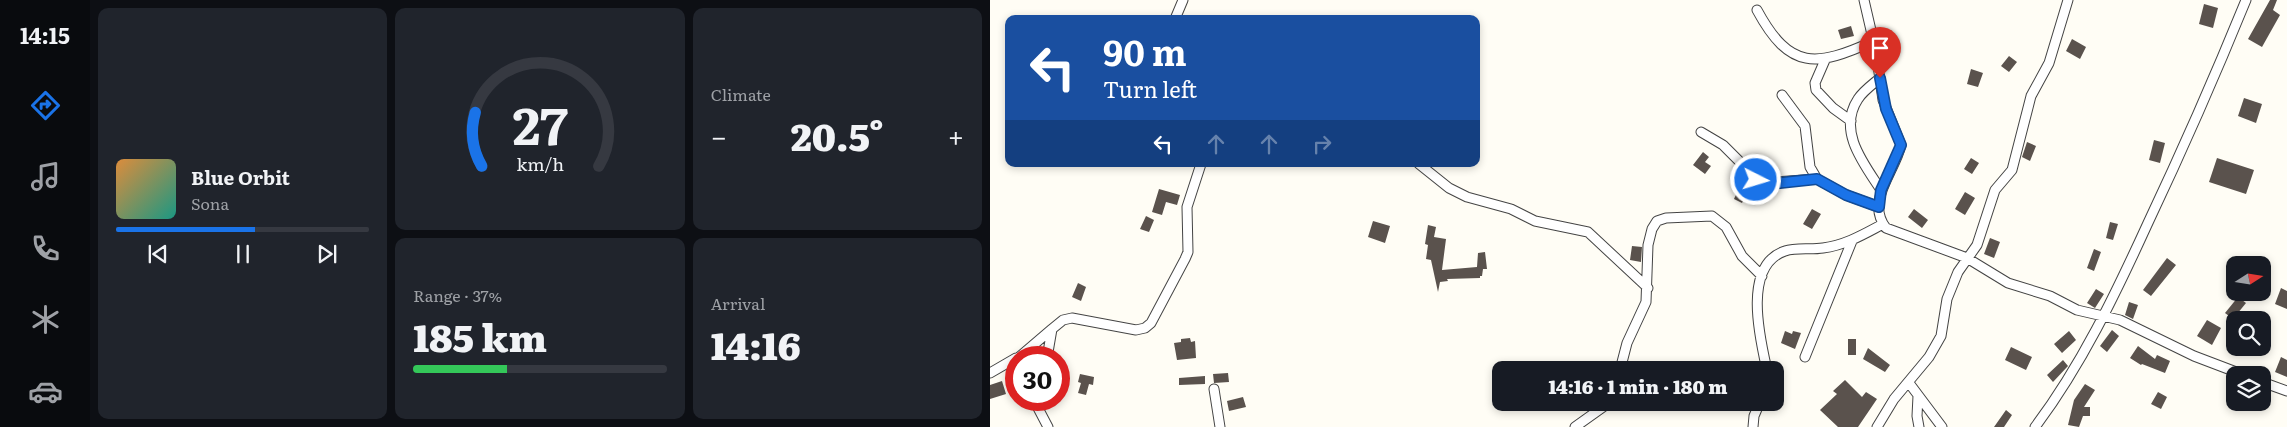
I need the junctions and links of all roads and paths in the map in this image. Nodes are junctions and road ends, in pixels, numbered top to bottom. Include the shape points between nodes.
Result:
1 (1183, 0) edge
2 (1864, 0) edge
3 (2068, 0) edge
4 (2246, 0) edge
5 (1757, 10) dead end
6 (1177, 15) edge
7 (1874, 41) junction
8 (1825, 60) junction
9 (1880, 78) junction
10 (1782, 95) dead end
11 (1851, 121) junction
12 (1701, 132) dead end
13 (1200, 167) edge
14 (1423, 167) edge
15 (1817, 179) junction
16 (1881, 190) junction
17 (1879, 207) junction
18 (1883, 224) junction
19 (1852, 241) junction
20 (1967, 258) junction
21 (1762, 276) junction
22 (1648, 288) junction
23 (2103, 318) junction
24 (1052, 329) junction
25 (1033, 346) edge
26 (1049, 346) edge
27 (1805, 357) dead end
28 (1622, 361) edge
29 (1765, 361) edge
30 (1005, 365) edge
31 (2226, 368) edge
32 (990, 373) edge
33 (1909, 383) junction
34 (2271, 385) edge
35 (1214, 389) dead end
36 (2287, 391) edge
37 (1918, 396) junction
38 (1041, 411) edge
39 (1597, 411) edge
40 (1756, 411) edge
41 (1048, 427) edge
42 (1220, 427) edge
43 (1574, 427) edge
44 (1753, 427) edge
45 (1877, 427) edge
46 (1919, 427) edge
47 (1942, 427) edge
48 (2035, 427) edge

1 - 6 street
2 - 7 street
3 - 20 street via 2049,63 2031,96 2012,170 1995,190 1977,245
4 - 23 street via 2201,110
5 - 8 street via 1769,32 1788,50 1802,57
7 - 8 street
7 - 9 street
8 - 11 street via 1815,82 1816,90
9 - 11 street via 1858,99
9 - 16 street via 1886,109 1901,145
10 - 15 street via 1805,126 1810,167
11 - 16 street via 1851,139
12 - 15 street via 1723,145 1761,183
13 - 24 street via 1187,207 1188,252 1151,323 1136,330 1072,318 1063,320
14 - 22 street via 1449,188 1468,197 1511,209 1535,221 1588,232
15 - 17 street via 1846,195
16 - 17 street
17 - 18 street
18 - 19 street
18 - 20 street via 1927,245
19 - 21 street via 1825,248 1783,251 1772,260
19 - 27 street
20 - 23 street via 2008,283
20 - 33 street via 1947,299 1941,336
21 - 22 street via 1742,256 1726,227 1715,218 1709,215 1666,218 1658,221 1649,239
21 - 29 street via 1756,302
22 - 28 street via 1646,302
23 - 31 street via 2120,320
23 - 48 street
24 - 25 street
24 - 26 street
30 - 32 street
33 - 37 street
33 - 45 street via 1894,399
34 - 36 street
35 - 42 street
37 - 46 street
37 - 47 street
38 - 41 street
39 - 43 street
40 - 44 street

